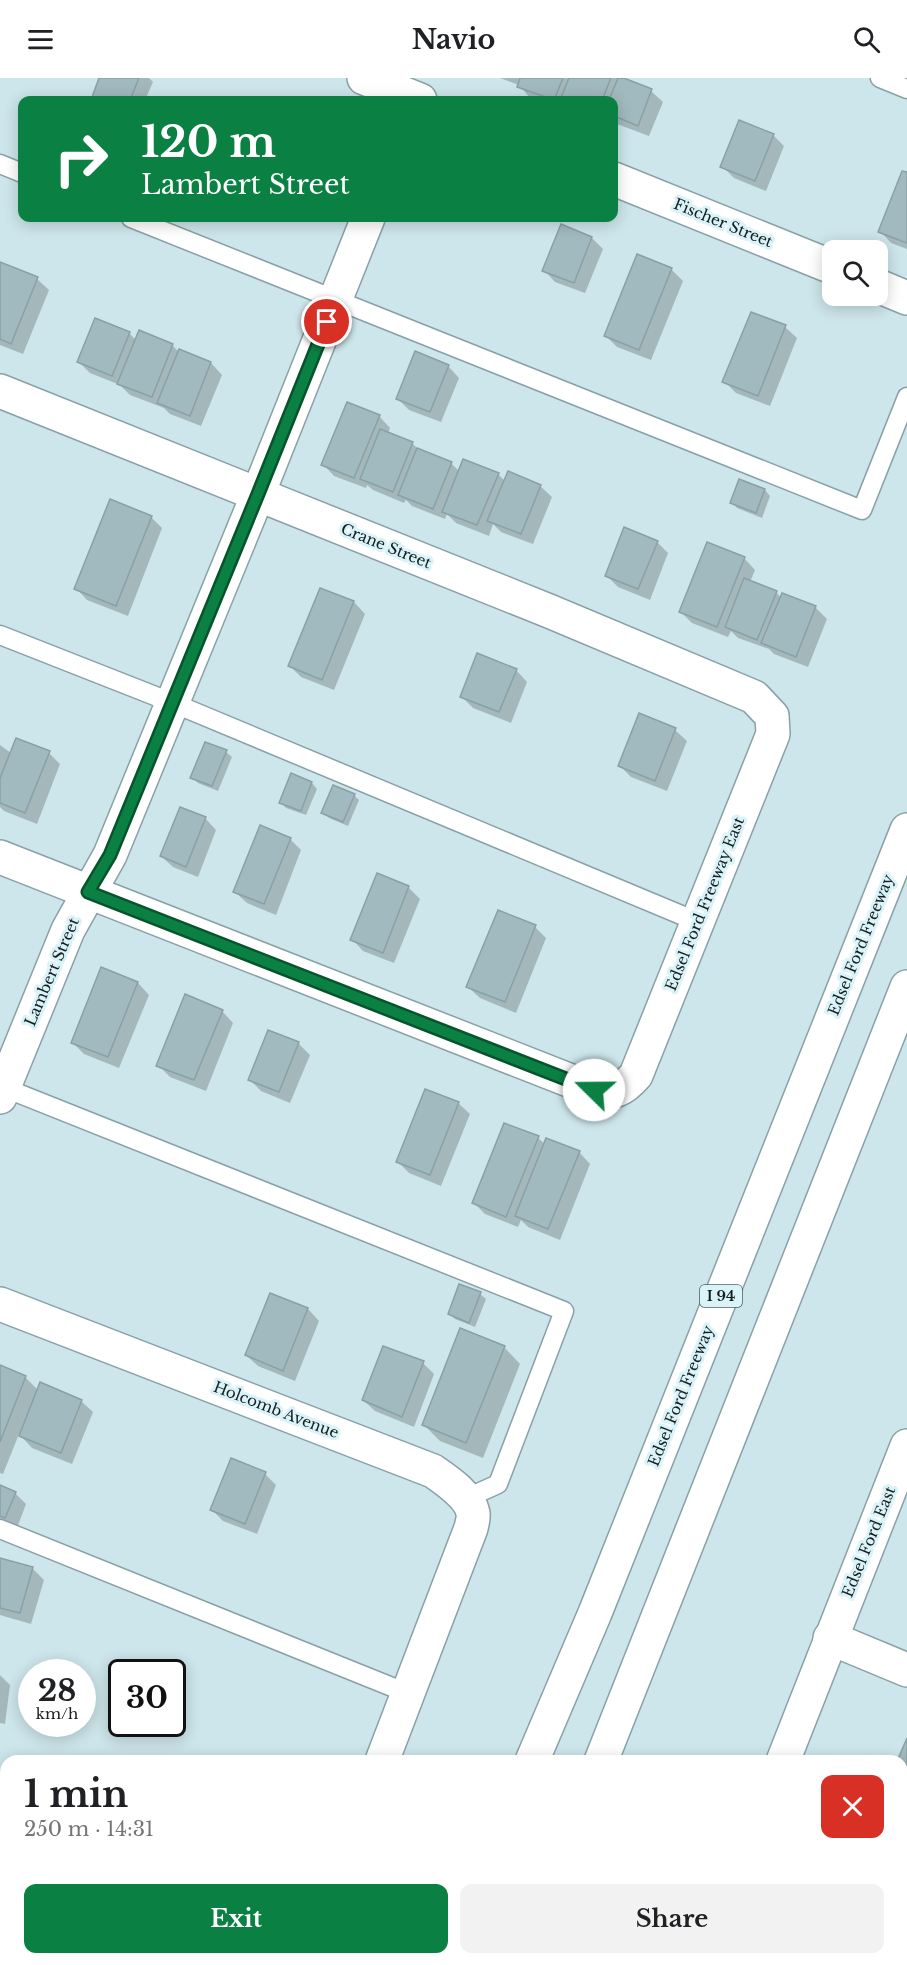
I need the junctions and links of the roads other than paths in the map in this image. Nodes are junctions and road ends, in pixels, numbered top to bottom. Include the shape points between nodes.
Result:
1 (364, 78) edge
2 (880, 78) edge
3 (907, 89) edge
4 (418, 94) edge
5 (0, 164) edge
6 (18, 171) edge
7 (618, 181) edge
8 (141, 222) edge
9 (366, 222) edge
10 (822, 263) edge
11 (888, 290) edge
12 (907, 298) edge
13 (335, 301) junction
14 (0, 391) edge
15 (907, 397) edge
16 (258, 494) junction
17 (0, 635) edge
18 (173, 703) junction
19 (767, 709) joint
20 (907, 830) edge
21 (0, 857) edge
22 (88, 892) junction
23 (698, 922) junction
24 (907, 987) edge
25 (1, 1090) edge
26 (0, 1304) edge
27 (907, 1446) edge
28 (465, 1499) junction
29 (0, 1529) edge
30 (830, 1638) junction
31 (907, 1670) edge
32 (408, 1693) junction
33 (384, 1755) edge
34 (535, 1755) edge
35 (603, 1755) edge
36 (785, 1755) edge

1 - 4 main road
2 - 3 lane
5 - 6 lane
7 - 10 main road, Fischer Street
8 - 13 lane
9 - 13 main road, Lambert Street
11 - 12 main road
13 - 15 lane via 862,510
13 - 16 main road, Lambert Street
14 - 16 main road, Crane Street
16 - 18 main road, Lambert Street
16 - 19 main road, Crane Street via 754,697
17 - 18 lane
18 - 22 main road, Lambert Street via 110,855
18 - 23 lane
19 - 23 main road, Edsel Ford Freeway East via 772,716 773,734
20 - 34 main road, Edsel Ford Freeway / I 94 via 595,1613
21 - 22 main road
22 - 23 main road, Edsel Ford Freeway East via 606,1093 625,1088 636,1075
22 - 25 main road, Lambert Street via 68,930
24 - 35 main road
25 - 28 lane via 564,1311 498,1484
26 - 28 main road, Holcomb Avenue via 433,1471
27 - 30 main road, Edsel Ford East
28 - 32 main road via 473,1514 471,1528
29 - 32 lane
30 - 31 main road
30 - 36 main road, Edsel Ford East
32 - 33 main road

